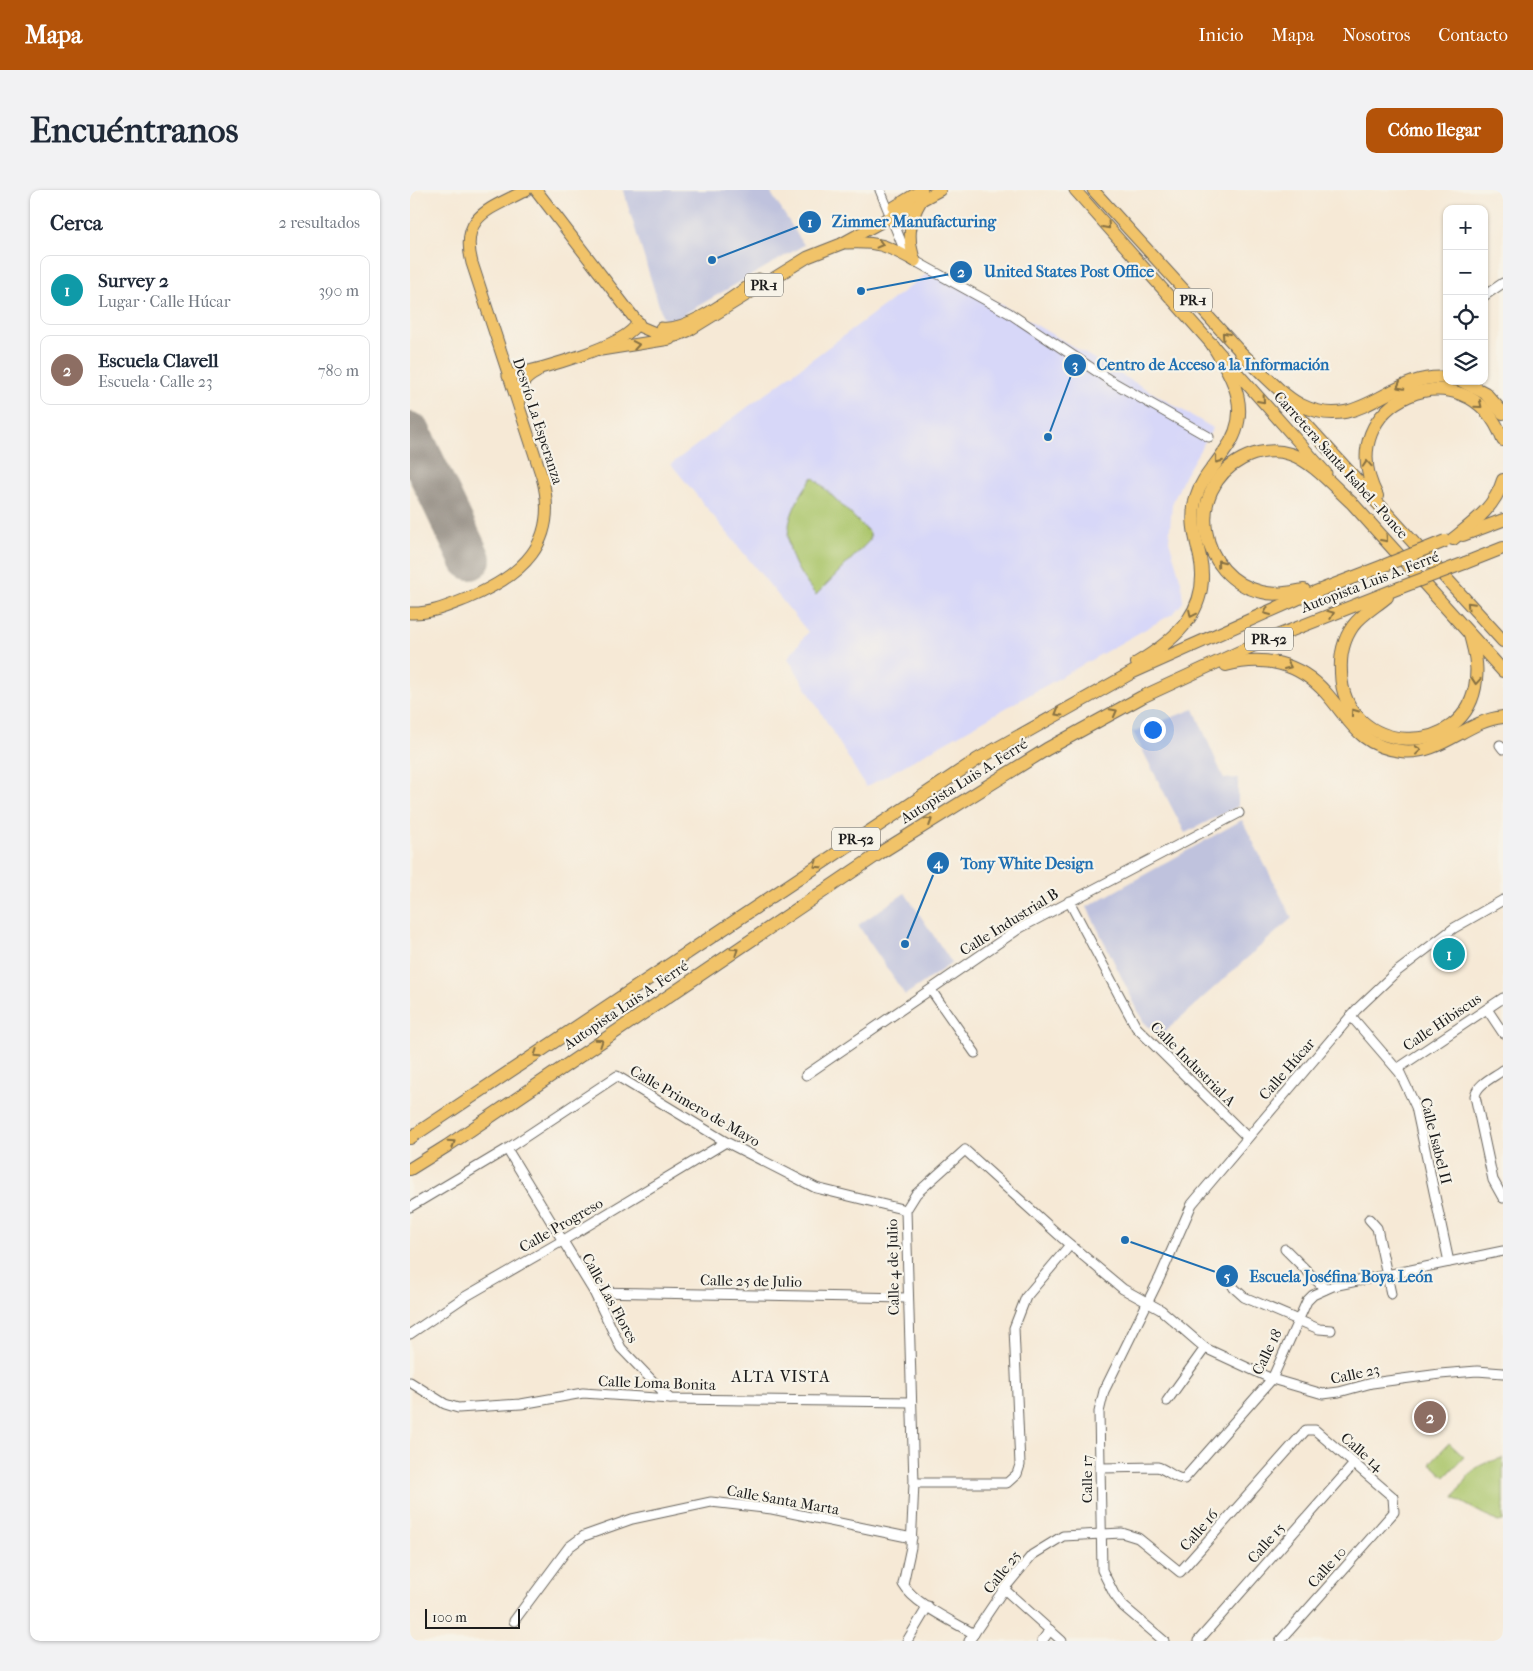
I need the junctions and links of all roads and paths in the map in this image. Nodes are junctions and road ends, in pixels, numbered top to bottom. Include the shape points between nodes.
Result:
1 (526, 190) edge
2 (536, 190) edge
3 (880, 190) edge
4 (940, 190) edge
5 (1075, 190) edge
6 (1093, 190) edge
7 (922, 195) edge
8 (889, 214) junction
9 (841, 244) junction
10 (915, 261) junction
11 (1503, 283) edge
12 (1485, 295) edge
13 (638, 322) junction
14 (676, 336) junction
15 (1212, 344) junction
16 (595, 350) junction
17 (1240, 352) junction
18 (546, 367) junction
19 (508, 376) junction
20 (1443, 378) edge
21 (1470, 385) edge
22 (1294, 410) joint
23 (521, 412) junction
24 (1503, 413) edge
25 (1208, 437) dead end
26 (1503, 440) edge
27 (1503, 480) edge
28 (1352, 502) junction
29 (1384, 509) junction
30 (1503, 520) edge
31 (1449, 540) junction
32 (1503, 548) edge
33 (1329, 587) junction
34 (1399, 588) junction
35 (410, 613) edge
36 (1469, 633) junction
37 (1503, 641) edge
38 (1503, 671) edge
39 (1090, 695) junction
40 (1142, 697) junction
41 (1503, 717) edge
42 (1239, 813) dead end
43 (1069, 900) junction
44 (1503, 900) edge
45 (930, 990) junction
46 (1503, 998) edge
47 (1487, 1009) junction
48 (1351, 1016) junction
49 (1503, 1032) edge
50 (975, 1053) dead end
51 (1397, 1069) junction
52 (1503, 1070) edge
53 (806, 1075) dead end
54 (1247, 1137) junction
55 (410, 1138) edge
56 (726, 1142) junction
57 (507, 1150) junction
58 (410, 1169) edge
59 (1503, 1198) edge
60 (410, 1207) edge
61 (906, 1210) junction
62 (1369, 1219) dead end
63 (562, 1241) junction
64 (1070, 1244) junction
65 (1285, 1249) dead end
66 (1503, 1251) edge
67 (1449, 1262) junction
68 (1387, 1274) junction
69 (1230, 1278) dead end
70 (1325, 1289) junction
71 (594, 1292) junction
72 (1391, 1294) dead end
73 (907, 1298) junction
74 (1148, 1304) junction
75 (1297, 1320) junction
76 (1331, 1330) dead end
77 (410, 1334) edge
78 (1205, 1348) junction
79 (1503, 1373) edge
80 (1272, 1378) junction
81 (410, 1382) edge
82 (670, 1398) junction
83 (1167, 1401) dead end
84 (910, 1402) junction
85 (1300, 1436) joint
86 (1354, 1464) junction
87 (1101, 1468) junction
88 (914, 1483) junction
89 (1394, 1512) joint
90 (1100, 1535) junction
91 (912, 1538) junction
92 (1004, 1589) junction
93 (928, 1606) junction
94 (514, 1621) dead end
95 (1050, 1630) junction
96 (971, 1638) edge
97 (907, 1641) edge
98 (1042, 1641) edge
99 (1062, 1641) edge
100 (1164, 1641) edge
101 (1198, 1641) edge
102 (1280, 1641) edge

1 - 19 main road, Desvío La Esperanza via 483,212 468,238 472,263
2 - 13 main road
3 - 8 street
4 - 7 main road, PR-1
5 -> 15 main road, Carretera Santa Isabel - Ponce / PR-1
17 -> 6 main road, Carretera Santa Isabel - Ponce / PR-1
7 - 8 main road, PR-1
7 - 10 main road via 910,229 910,247
8 - 9 main road, PR-1
8 - 10 street via 902,244
8 - 13 main road, PR-1 via 800,254 680,326 662,328
9 -> 10 main road via 885,244
9 - 14 main road, PR-1 via 808,257 712,318
10 - 25 street via 1009,313 1111,381
11 - 12 street
13 - 14 main road via 654,334
13 - 16 main road via 624,335
16 -> 14 main road via 662,341
15 -> 28 main road, Carretera Santa Isabel - Ponce / PR-1
15 -> 39 highway via 1235,384 1238,417 1228,446 1196,496 1193,526 1201,572 1196,606 1170,642 1108,678
16 - 18 main road
20 -> 17 highway via 1405,383 1368,406 1353,411 1326,412 1300,405
17 - 22 main road, Carretera Santa Isabel - Ponce / PR-1
18 - 19 main road
18 - 23 main road via 522,384 519,396
19 - 23 main road, Desvío La Esperanza
21 - 24 highway via 1485,393
22 - 29 highway, Carretera Santa Isabel - Ponce / PR-1
23 - 35 main road, Desvío La Esperanza via 546,496 545,525 534,552 522,568 497,584 444,608
29 -> 26 highway via 1367,473 1368,446 1376,424 1400,398 1425,389 1460,394 1482,406
27 - 31 highway via 1496,499 1488,509
33 -> 28 highway via 1263,593 1237,580 1210,548 1204,518 1206,504 1216,482 1234,463 1249,455 1274,451 1304,459
28 -> 36 highway, Carretera Santa Isabel - Ponce / PR-1
37 -> 29 highway, Carretera Santa Isabel - Ponce / PR-1
30 - 31 highway, Autopista Luis A. Ferré / PR-52
31 - 33 highway, Autopista Luis A. Ferré / PR-52, bridge
32 - 34 highway, Autopista Luis A. Ferré / PR-52, bridge
33 -> 39 highway, Autopista Luis A. Ferré / PR-52 via 1297,598
36 -> 34 highway via 1476,658 1474,693 1469,705 1452,725 1432,736 1409,740 1396,739 1370,729 1349,706 1341,680 1342,654 1354,625
40 -> 34 highway, Autopista Luis A. Ferré / PR-52 via 1259,643
36 - 38 highway, Carretera Santa Isabel - Ponce / PR-1
39 -> 55 highway, Autopista Luis A. Ferré / PR-52 via 978,759
40 -> 41 highway via 1223,665 1265,659 1291,667 1315,682 1356,732 1386,748 1400,751 1427,749 1482,721
58 -> 40 highway, Autopista Luis A. Ferré / PR-52 via 880,853 1047,749
42 - 43 street, Calle Industrial B
43 - 45 street, Calle Industrial B via 1020,928
43 - 54 street, Calle Industrial A via 1136,1027
44 - 48 street, Calle Húcar via 1454,928 1395,973
45 - 50 street
45 - 53 street, Calle Industrial B
46 - 47 street, Calle Hibiscus
47 - 49 street
47 - 51 street, Calle Hibiscus
48 - 51 street, Calle Isabel II
48 - 54 street, Calle Húcar
51 - 67 street, Calle Isabel II via 1416,1107
52 - 59 street via 1480,1086 1476,1096 1493,1180
54 - 74 street, Calle Húcar via 1192,1204
56 - 57 street, Calle Primero de Mayo via 617,1076
56 - 61 street, Calle Primero de Mayo via 816,1188
56 - 63 street, Calle Progreso
57 - 60 street, Calle Primero de Mayo
57 - 63 street, Calle Las Flores
61 - 64 street, Calle 4 de Julio via 916,1194 965,1150
61 - 73 street, Calle 4 de Julio
62 - 68 street via 1377,1228
63 - 71 street, Calle Las Flores
63 - 77 street, Calle Progreso via 463,1298
64 - 74 street, Calle 4 de Julio via 1123,1289
64 - 88 street via 1026,1297 1014,1328 1020,1464 1016,1474 1007,1483
65 - 70 street
66 - 67 street, Calle 18
67 - 68 street, Calle 18
68 - 70 street, Calle 18
68 - 72 street
69 - 75 street via 1234,1288 1244,1297
70 - 75 street, Calle 18 via 1307,1301
71 - 73 street, Calle 25 de Julio
71 - 82 street, Calle Las Flores via 621,1348
73 - 84 street, Calle 4 de Julio
74 - 78 street, Calle 23 via 1161,1310
74 - 87 street, Calle 17 via 1104,1390 1099,1412
75 - 76 street
75 - 80 street, Calle 18
78 - 80 street, Calle 23
78 - 83 street
79 - 80 street, Calle 23 via 1440,1374 1372,1383 1323,1394
80 - 87 street, Calle 18 via 1184,1479 1157,1467
81 - 82 street, Calle Loma Bonita via 445,1404 458,1408 521,1404 583,1393
82 - 84 street, Calle Loma Bonita
84 - 88 street, Calle 4 de Julio
85 - 86 street, Calle 14 via 1306,1430 1315,1430
85 - 90 street, Calle 16 via 1180,1572 1138,1538 1122,1533
86 - 89 street, Calle 14 via 1393,1496
86 - 101 street, Calle 15
87 - 90 street, Calle 17
88 - 91 street, Calle 4 de Julio
89 - 102 street, Calle 10
90 - 92 street, Calle 25 via 1063,1536 1032,1555
90 - 100 street, Calle 17 via 1102,1570 1114,1594 1123,1606
91 - 93 street, Calle 4 de Julio via 903,1584
91 - 94 street, Calle Santa Marta via 742,1504 703,1504 632,1519 584,1536 569,1547
92 - 95 street
92 - 96 street, Calle 25
93 - 96 street
93 - 97 street
95 - 98 street
95 - 99 street

